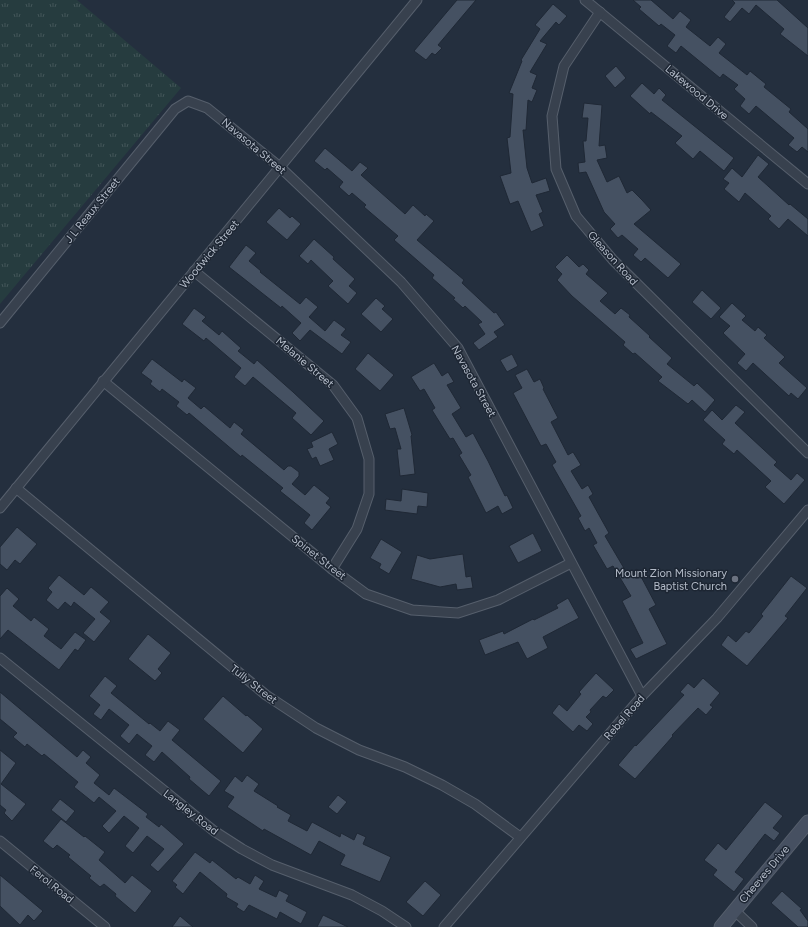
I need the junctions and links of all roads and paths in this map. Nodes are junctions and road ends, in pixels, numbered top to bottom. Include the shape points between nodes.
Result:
1 (417, 0) edge
2 (585, 0) edge
3 (600, 12) junction
4 (188, 101) joint
5 (280, 168) junction
6 (808, 184) edge
7 (194, 271) junction
8 (0, 323) edge
9 (103, 381) junction
10 (808, 453) edge
11 (16, 488) junction
12 (0, 508) edge
13 (808, 510) edge
14 (571, 563) junction
15 (332, 569) junction
16 (0, 658) edge
17 (642, 696) junction
18 (808, 822) edge
19 (520, 837) junction
20 (0, 841) edge
21 (734, 910) junction
22 (105, 927) edge
23 (406, 927) edge
24 (444, 927) edge
25 (721, 927) edge
26 (752, 927) edge

1 - 5 street, Woodwick Street
2 - 3 street, Lakewood Drive
3 - 6 street, Lakewood Drive
3 - 10 street, Gleason Road via 564,66 552,116 556,169 576,216 613,260
4 - 5 street, Navasota Street via 207,108
4 - 8 street, J L Reaux Street via 175,109
5 - 7 street, Woodwick Street
5 - 14 street, Navasota Street via 401,282 458,348
7 - 9 street, Woodwick Street
7 - 15 street, Melanie Street via 334,385 357,418 369,459 368,494 357,529
9 - 11 street, Woodwick Street
9 - 15 street, Spinet Street
11 - 12 street, Woodwick Street
11 - 19 street, Tully Street via 266,695 316,728 359,750 442,785 475,804
13 - 17 street, Rebel Road via 718,618
14 - 15 street, Spinet Street via 498,600 458,613 412,610 366,594
14 - 17 street, Navasota Street
16 - 23 street, Langley Road via 214,831 272,865 352,895
17 - 19 street, Rebel Road
18 - 21 street, Cheeves Drive
19 - 24 street, Rebel Road
20 - 22 street, Ferol Road
21 - 25 street, Cheeves Drive
21 - 26 street

